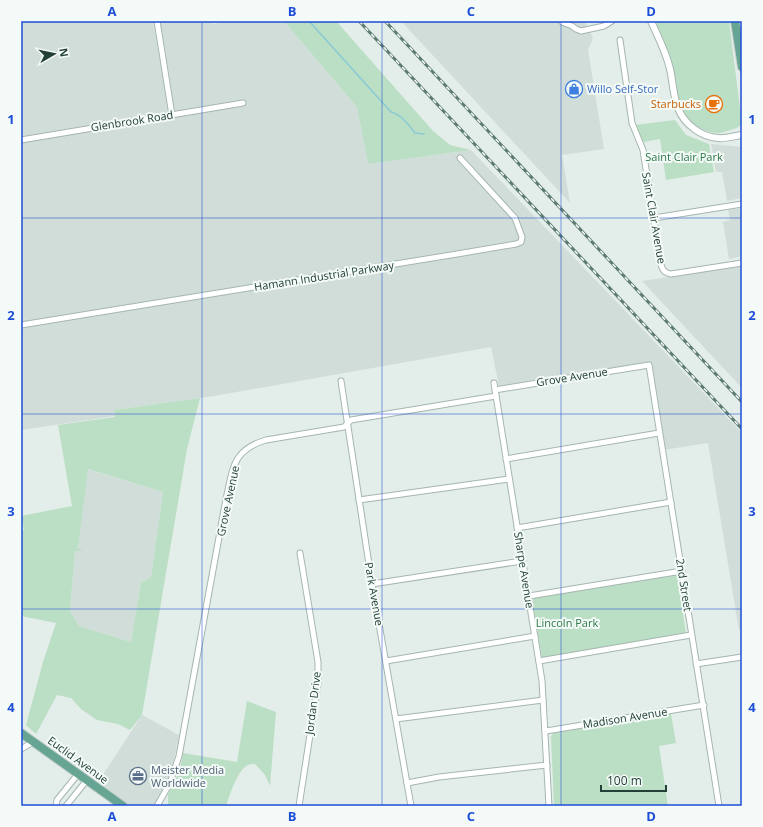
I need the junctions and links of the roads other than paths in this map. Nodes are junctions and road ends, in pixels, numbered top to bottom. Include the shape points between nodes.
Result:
1 (157, 21) edge
2 (612, 21) edge
3 (651, 21) edge
4 (735, 21) edge
5 (562, 22) dead end
6 (620, 40) dead end
7 (742, 67) edge
8 (243, 103) dead end
9 (172, 115) junction
10 (742, 136) edge
11 (21, 140) edge
12 (460, 158) dead end
13 (742, 204) edge
14 (654, 218) junction
15 (742, 264) edge
16 (21, 325) edge
17 (649, 365) joint
18 (340, 381) dead end
19 (494, 383) dead end
20 (495, 390) junction
21 (496, 396) junction
22 (347, 423) junction
23 (659, 433) junction
24 (506, 458) junction
25 (509, 479) junction
26 (359, 500) junction
27 (671, 502) junction
28 (518, 528) junction
29 (300, 553) dead end
30 (522, 560) junction
31 (682, 571) junction
32 (372, 584) junction
33 (529, 596) junction
34 (692, 635) junction
35 (535, 636) junction
36 (742, 656) edge
37 (386, 661) junction
38 (539, 661) junction
39 (696, 664) junction
40 (544, 700) junction
41 (704, 705) junction
42 (396, 720) junction
43 (546, 731) junction
44 (21, 733) edge
45 (33, 742) junction
46 (21, 749) edge
47 (547, 765) junction
48 (78, 774) junction
49 (87, 780) junction
50 (407, 783) junction
51 (56, 806) edge
52 (66, 806) edge
53 (123, 806) edge
54 (157, 806) edge
55 (299, 806) edge
56 (411, 806) edge
57 (549, 806) edge
58 (719, 806) edge

1 - 9 street
2 - 5 street via 604,26 581,31
3 - 10 street via 662,45 682,116 694,128 709,137
4 - 7 main road
6 - 14 street, Saint Clair Avenue via 632,123 643,150
8 - 9 street, Glenbrook Road
9 - 11 street, Glenbrook Road
12 - 16 street, Hamann Industrial Parkway via 515,218 522,237 521,242
13 - 14 street
14 - 15 street, Saint Clair Avenue via 661,265 666,273 678,274
17 - 20 street, Grove Avenue
17 - 23 street, 2nd Street
18 - 22 street, Park Avenue
19 - 20 street, Sharpe Avenue
20 - 21 street, Sharpe Avenue
21 - 22 street, Grove Avenue via 351,420
21 - 24 street, Sharpe Avenue
22 - 26 street, Park Avenue
22 - 54 street, Grove Avenue via 344,427 255,443 244,450 235,463 179,756 170,783
23 - 24 street
23 - 27 street, 2nd Street
24 - 25 street, Sharpe Avenue
25 - 26 street
25 - 28 street, Sharpe Avenue
26 - 32 street, Park Avenue
27 - 28 street
27 - 31 street, 2nd Street
28 - 30 street, Sharpe Avenue
29 - 55 street, Jordan Drive via 318,662 318,683
30 - 32 street
30 - 33 street, Sharpe Avenue
31 - 33 street
31 - 34 street, 2nd Street
32 - 37 street, Park Avenue
33 - 35 street, Sharpe Avenue
34 - 38 street
34 - 39 street, 2nd Street
35 - 37 street
35 - 38 street, Sharpe Avenue
36 - 39 street
37 - 42 street, Park Avenue
38 - 40 street, Sharpe Avenue
39 - 41 street, 2nd Street
40 - 42 street
40 - 43 street, Sharpe Avenue
41 - 43 street, Madison Avenue
41 - 58 street, 2nd Street
42 - 50 street, Park Avenue
43 - 47 street, Sharpe Avenue
44 - 45 main road, Euclid Avenue
45 - 46 street
45 - 48 main road, Euclid Avenue
47 - 50 street
47 - 57 street, Sharpe Avenue
48 - 49 main road, Euclid Avenue
48 - 51 street via 57,800
49 - 52 street
49 - 53 main road, Euclid Avenue
50 - 56 street, Park Avenue

